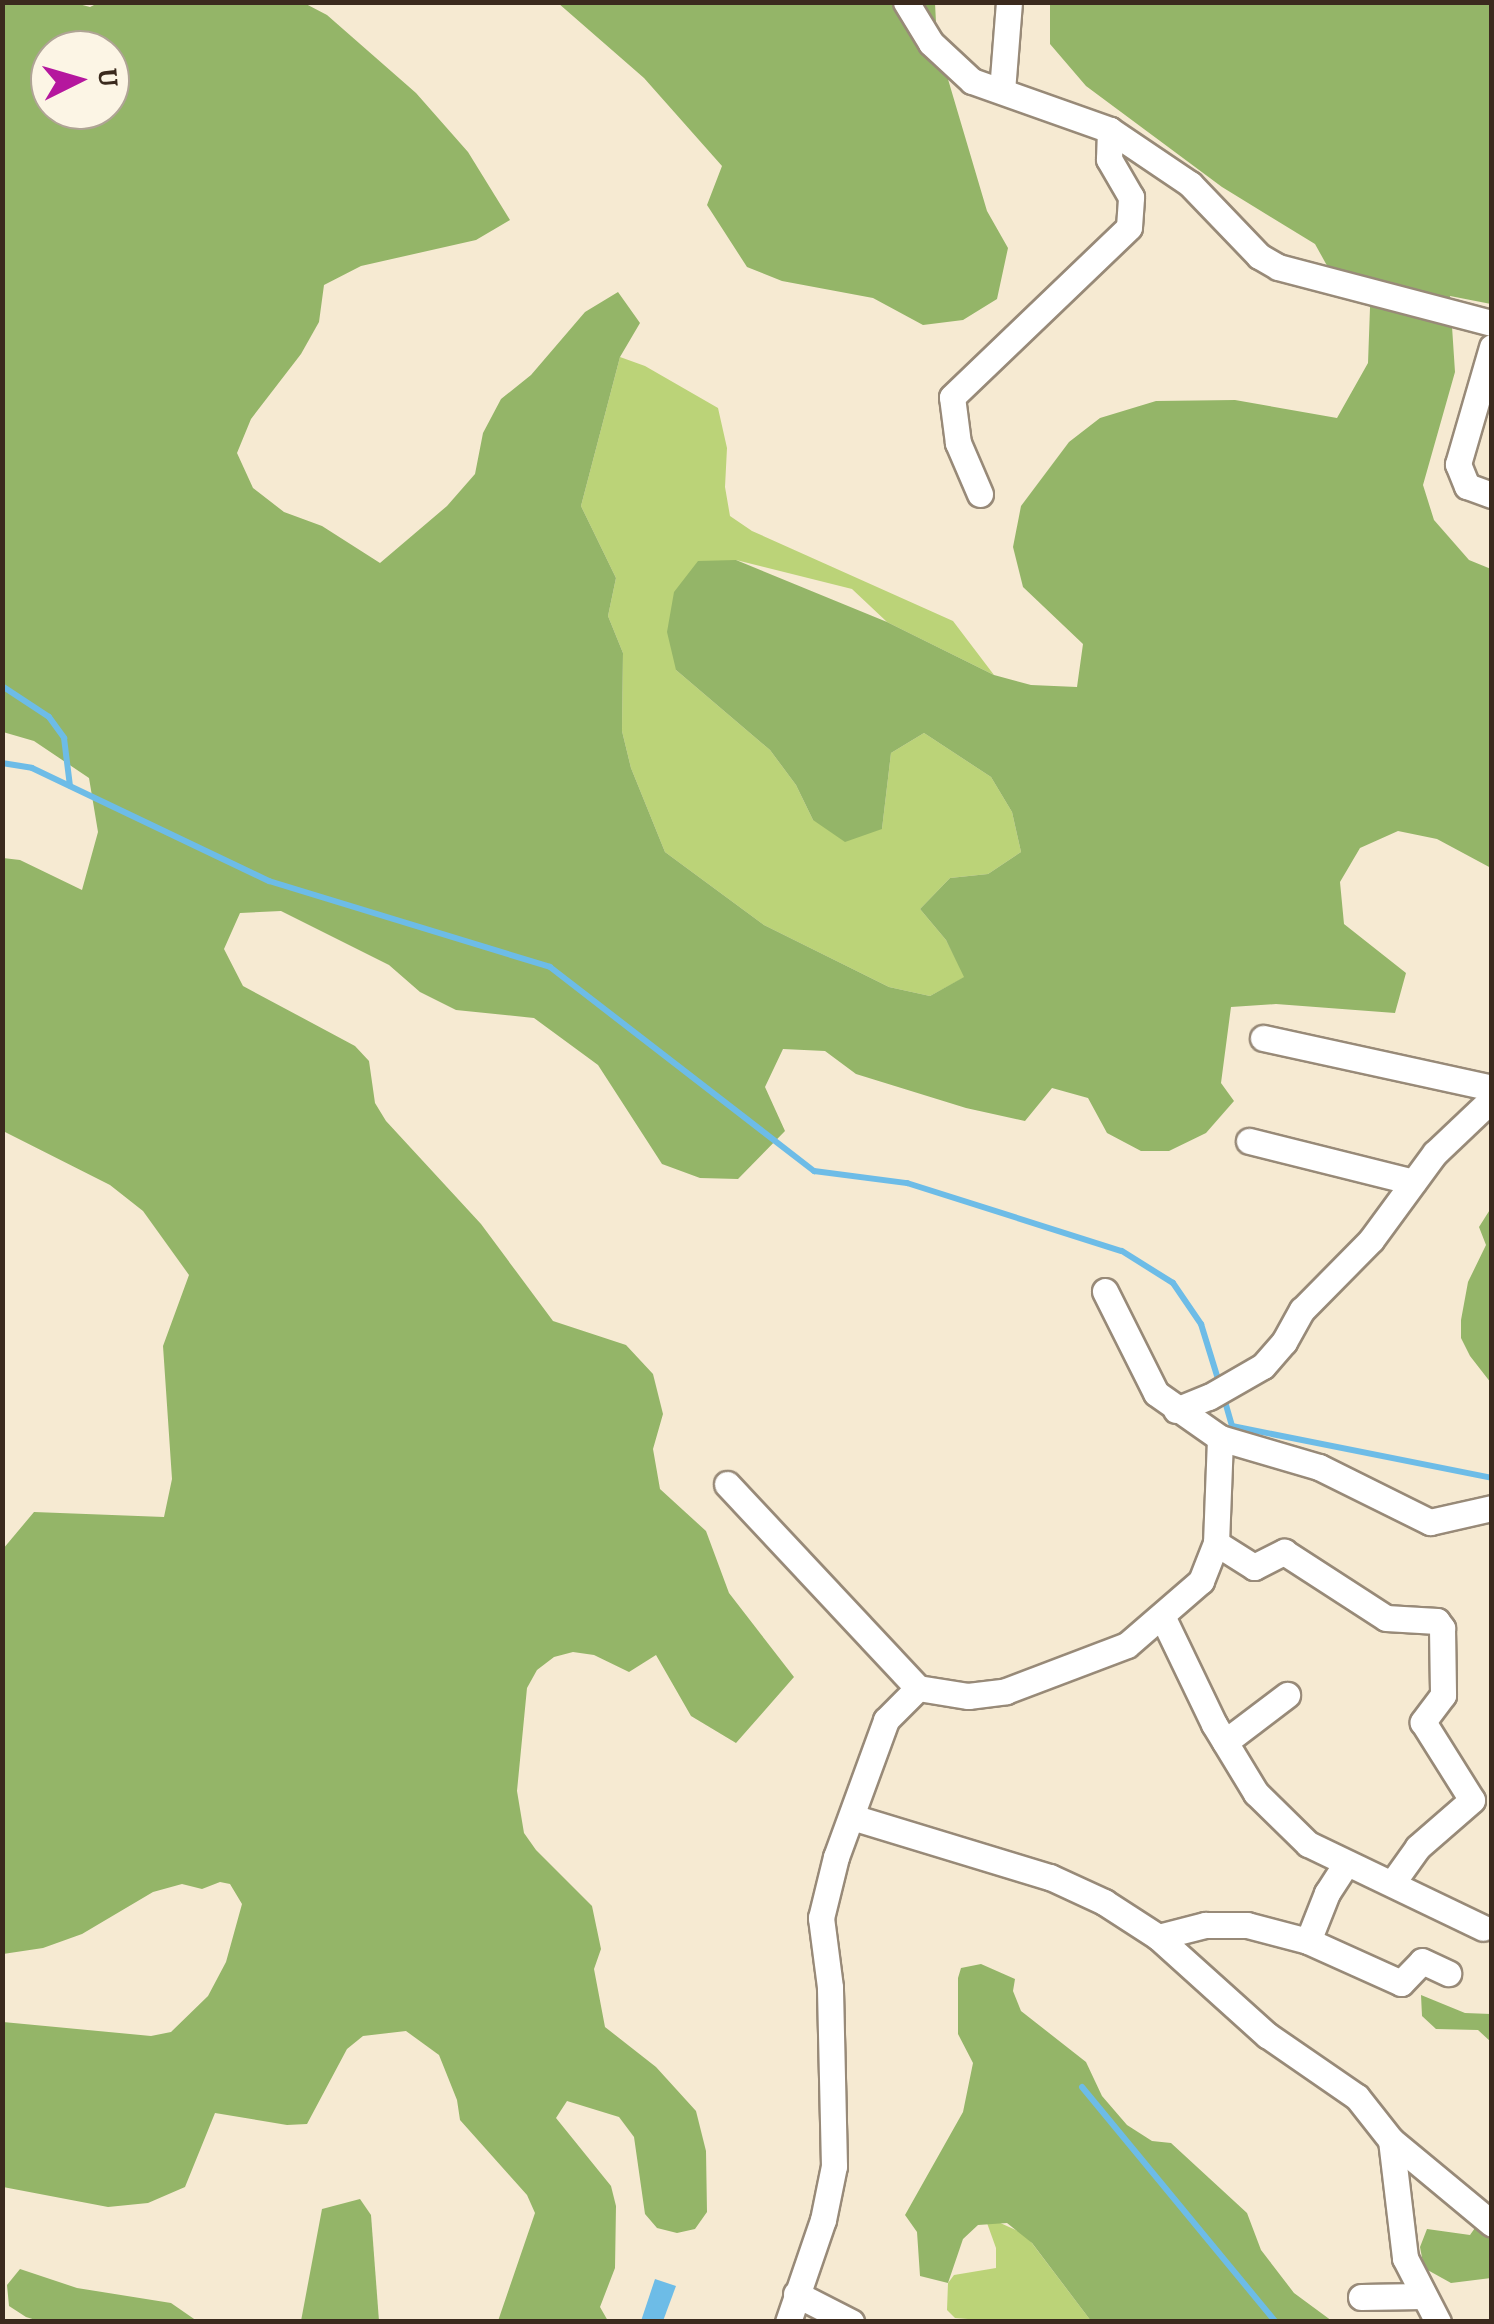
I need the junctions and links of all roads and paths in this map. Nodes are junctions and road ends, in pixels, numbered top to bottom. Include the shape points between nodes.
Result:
1 (906, 2) edge
2 (1008, 2) edge
3 (1002, 91) junction
4 (1110, 130) junction
5 (1492, 324) edge
6 (1492, 348) edge
7 (980, 494) dead end
8 (1492, 495) edge
9 (1264, 1038) dead end
10 (1492, 1088) edge
11 (1492, 1099) edge
12 (1249, 1141) dead end
13 (1413, 1182) junction
14 (1106, 1291) dead end
15 (1176, 1410) junction
16 (1220, 1438) junction
17 (727, 1484) dead end
18 (1492, 1508) edge
19 (1216, 1543) junction
20 (1163, 1618) junction
21 (918, 1688) junction
22 (1287, 1696) dead end
23 (1226, 1742) junction
24 (1482, 1793) edge
25 (852, 1817) junction
26 (1346, 1864) junction
27 (1393, 1882) junction
28 (1482, 1928) dead end
29 (1158, 1937) junction
30 (1308, 1941) junction
31 (1448, 1973) dead end
32 (1390, 2140) junction
33 (1492, 2224) edge
34 (796, 2294) junction
35 (1360, 2296) dead end
36 (1423, 2296) junction
37 (788, 2322) edge
38 (851, 2322) edge
39 (1438, 2322) edge

1 - 3 street via 931,43 972,81
2 - 3 street
3 - 4 street
4 - 5 street via 1190,184 1278,268
4 - 7 street via 1109,158 1131,197 1129,227 952,397 958,443
6 - 8 street via 1458,464 1467,486
9 - 10 street
11 - 13 street
12 - 13 street
13 - 15 street via 1262,1366
14 - 15 street via 1156,1394
15 - 16 street
16 - 18 street via 1319,1467 1430,1522
16 - 19 street
17 - 21 street
19 - 20 street via 1201,1581
19 - 24 street via 1254,1566 1284,1552 1386,1618 1437,1620 1442,1695 1423,1722
20 - 21 street via 1127,1645 1006,1691 968,1696
20 - 23 street
21 - 25 street via 886,1720
22 - 23 street
23 - 26 street via 1256,1793 1308,1844
24 - 27 street via 1418,1846
25 - 29 street via 1050,1877
25 - 34 street via 821,1918 830,1988 834,2166
26 - 27 street
26 - 30 street
27 - 28 street
29 - 30 street via 1204,1925 1247,1925
29 - 32 street via 1267,2036 1357,2097
30 - 31 street via 1401,1983 1422,1960
32 - 33 street
32 - 36 street via 1405,2258
34 - 37 street
34 - 38 street
35 - 36 street
36 - 39 street

